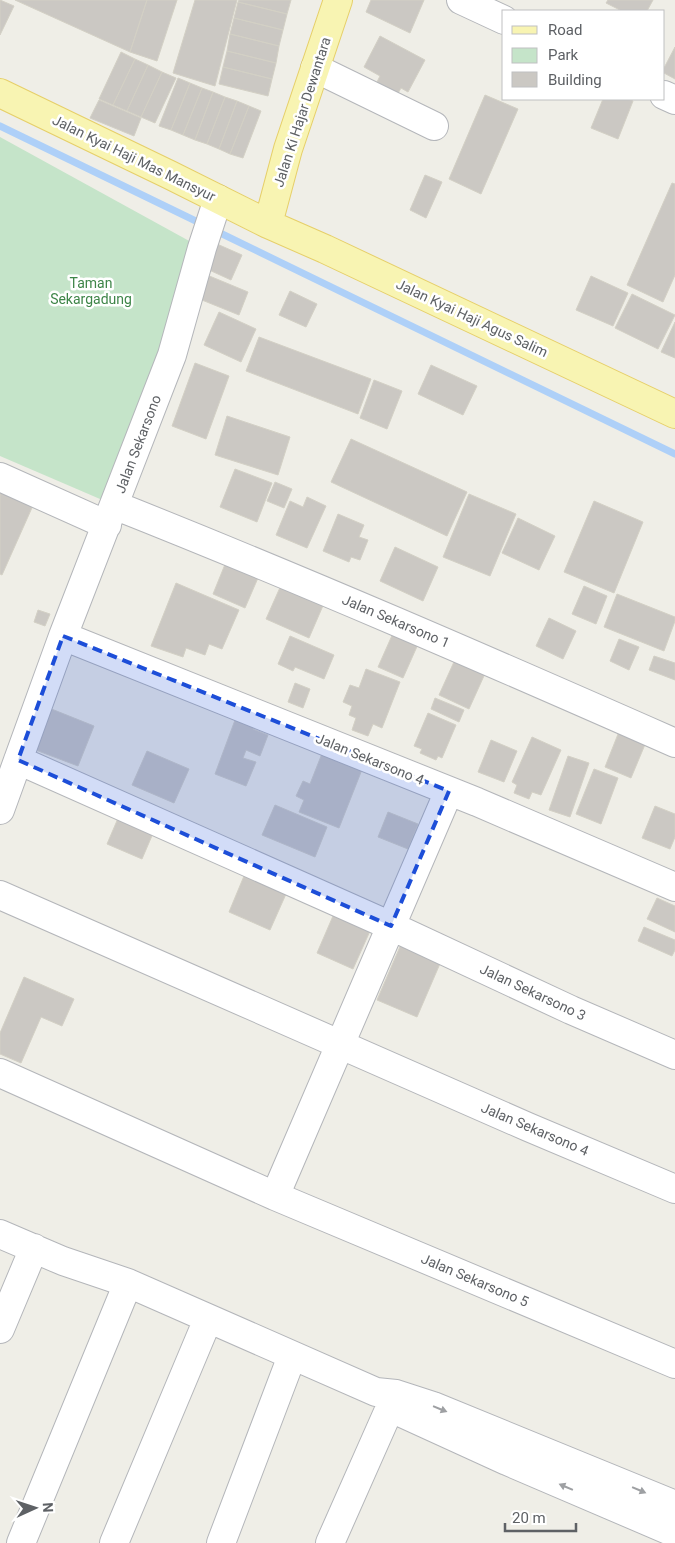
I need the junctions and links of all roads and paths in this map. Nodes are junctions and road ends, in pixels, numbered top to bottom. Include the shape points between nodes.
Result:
1 (338, 0) edge
2 (461, 0) edge
3 (502, 19) edge
4 (315, 68) junction
5 (0, 93) edge
6 (434, 126) dead end
7 (216, 204) junction
8 (268, 224) junction
9 (675, 414) edge
10 (0, 477) edge
11 (111, 515) junction
12 (63, 636) junction
13 (675, 743) edge
14 (18, 760) junction
15 (449, 791) junction
16 (0, 810) edge
17 (675, 887) edge
18 (0, 895) edge
19 (391, 926) junction
20 (341, 1044) junction
21 (675, 1055) edge
22 (0, 1073) edge
23 (675, 1188) edge
24 (275, 1196) junction
25 (0, 1234) edge
26 (34, 1248) junction
27 (128, 1283) junction
28 (208, 1319) junction
29 (0, 1329) edge
30 (292, 1356) junction
31 (675, 1364) edge
32 (387, 1398) junction
33 (596, 1486) junction
34 (675, 1505) edge
35 (675, 1533) edge
36 (21, 1543) edge
37 (114, 1543) edge
38 (221, 1543) edge
39 (330, 1543) edge

1 - 4 main road, Jalan Ki Hajar Dewantara
2 - 3 street
4 - 6 street
4 - 8 main road, Jalan Ki Hajar Dewantara
5 - 7 main road, Jalan Kyai Haji Mas Mansyur
7 - 8 main road, Jalan Kyai Haji Mas Mansyur
7 - 11 street, Jalan Sekarsono via 172,355
8 - 9 main road, Jalan Kyai Haji Agus Salim
10 - 11 street, Jalan Sekarsono 1
11 - 12 street, Jalan Sekarsono
11 - 13 street, Jalan Sekarsono 1 via 204,541
12 - 14 street, Jalan Sekarsono
12 - 15 street, Jalan Sekarsono 4
14 - 16 street, Jalan Sekarsono
14 - 19 street, Jalan Sekarsono 3
15 - 17 street, Jalan Sekarsono 4
15 - 19 street
18 - 20 street, Jalan Sekarsono 4
19 - 20 street
19 - 21 street, Jalan Sekarsono 3
20 - 23 street, Jalan Sekarsono 4
20 - 24 street
22 - 24 street, Jalan Sekarsono 5
24 - 31 street, Jalan Sekarsono 5
25 - 26 street
26 - 27 street
26 - 29 street
27 - 28 street
27 - 36 street
28 - 30 street
28 - 37 street
30 - 32 street
30 - 38 street
32 - 33 street via 433,1406 511,1450
32 - 39 street
33 -> 34 street
33 - 35 street

